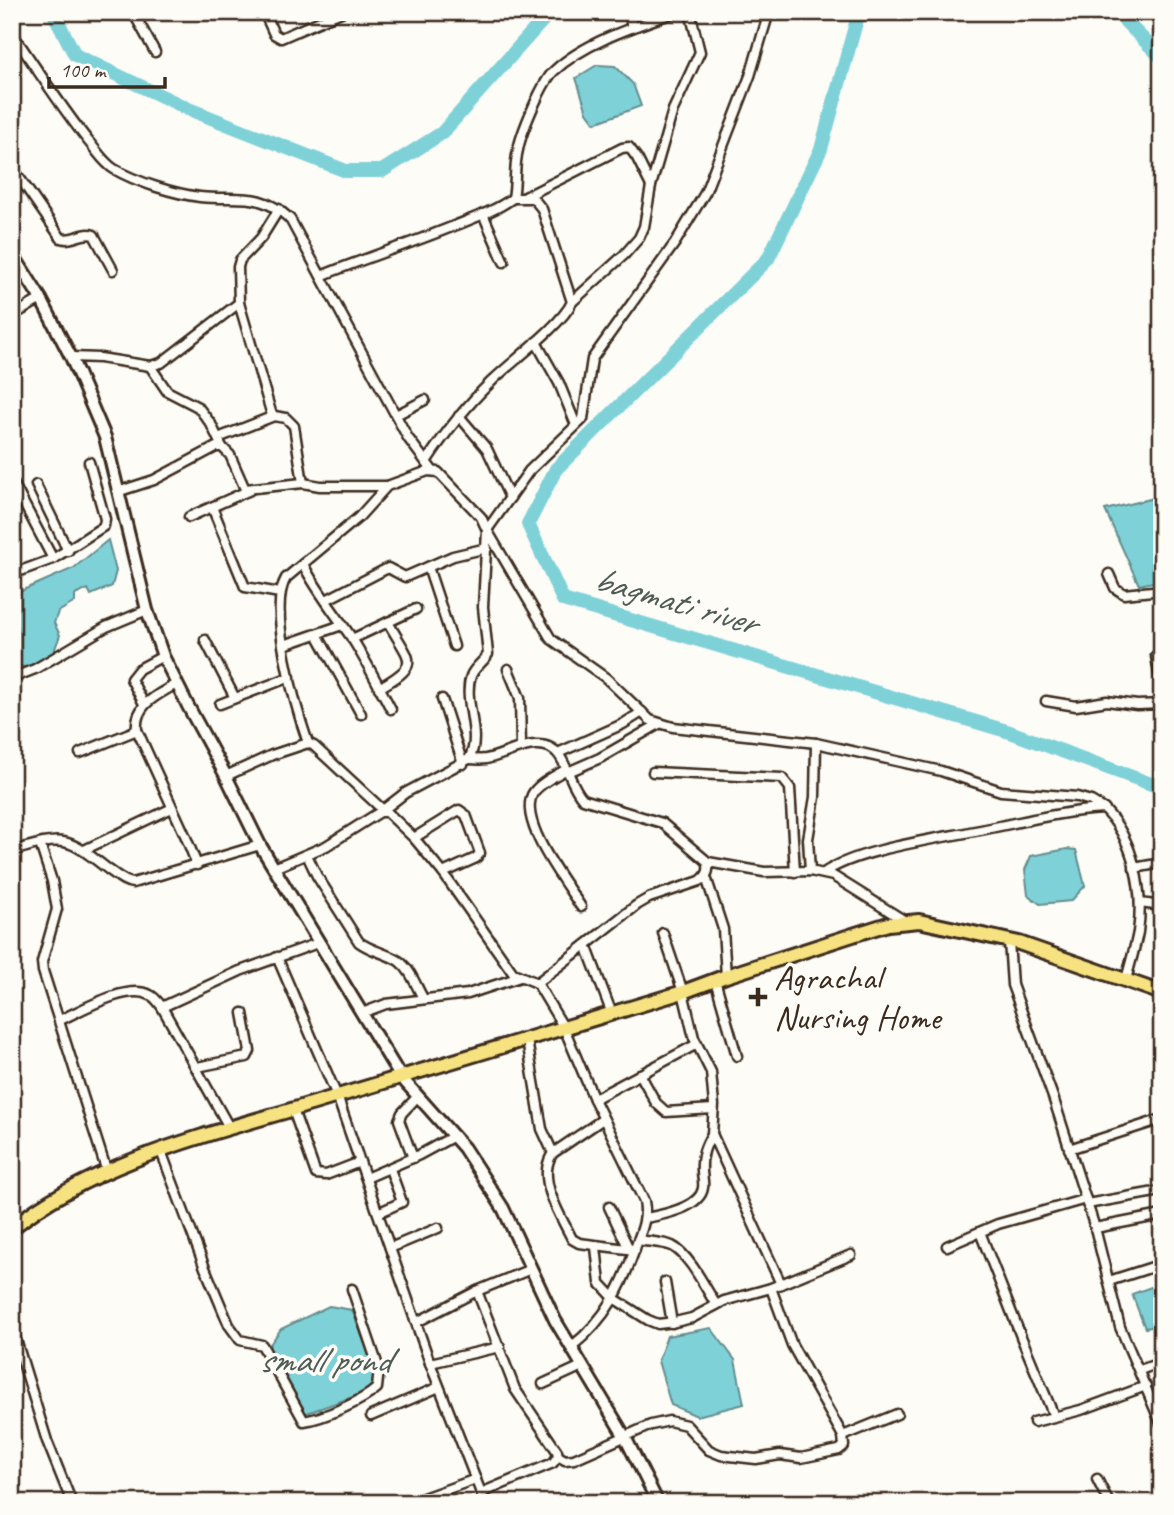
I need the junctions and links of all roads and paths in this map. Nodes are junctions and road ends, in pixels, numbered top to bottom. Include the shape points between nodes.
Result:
1 (133, 12) edge
2 (264, 12) edge
3 (341, 12) edge
4 (635, 12) edge
5 (676, 12) edge
6 (690, 12) edge
7 (769, 12) edge
8 (631, 28) junction
9 (12, 33) edge
10 (155, 52) dead end
11 (12, 167) edge
12 (651, 186) junction
13 (525, 197) junction
14 (513, 198) junction
15 (279, 209) junction
16 (483, 214) junction
17 (12, 253) edge
18 (504, 262) dead end
19 (113, 270) dead end
20 (321, 276) junction
21 (41, 299) junction
22 (572, 302) junction
23 (239, 303) junction
24 (12, 316) edge
25 (536, 342) junction
26 (71, 357) junction
27 (150, 366) junction
28 (425, 400) dead end
29 (396, 415) junction
30 (274, 416) junction
31 (459, 416) junction
32 (576, 425) junction
33 (218, 438) junction
34 (222, 447) junction
35 (89, 462) dead end
36 (426, 462) junction
37 (432, 470) junction
38 (12, 481) edge
39 (303, 483) junction
40 (36, 485) dead end
41 (387, 486) junction
42 (250, 490) junction
43 (120, 491) junction
44 (510, 498) junction
45 (212, 507) junction
46 (188, 517) dead end
47 (487, 530) junction
48 (487, 548) junction
49 (68, 551) junction
50 (53, 559) junction
51 (12, 564) edge
52 (303, 564) junction
53 (428, 567) junction
54 (15, 574) edge
55 (1109, 574) dead end
56 (1162, 590) edge
57 (280, 593) junction
58 (326, 600) junction
59 (416, 609) dead end
60 (147, 610) junction
61 (388, 622) junction
62 (342, 625) junction
63 (317, 634) junction
64 (352, 639) junction
65 (205, 640) dead end
66 (284, 645) junction
67 (454, 646) dead end
68 (163, 656) junction
69 (1156, 656) dead end
70 (508, 669) dead end
71 (290, 677) junction
72 (12, 678) edge
73 (176, 684) junction
74 (379, 688) junction
75 (1162, 690) edge
76 (235, 698) junction
77 (442, 699) dead end
78 (1046, 701) dead end
79 (144, 704) junction
80 (220, 704) dead end
81 (1162, 704) edge
82 (391, 709) dead end
83 (642, 712) junction
84 (361, 714) dead end
85 (659, 724) junction
86 (136, 730) junction
87 (308, 743) junction
88 (816, 743) junction
89 (521, 748) junction
90 (80, 753) dead end
91 (558, 753) junction
92 (466, 761) junction
93 (567, 770) junction
94 (653, 772) dead end
95 (226, 776) junction
96 (173, 807) junction
97 (1104, 809) junction
98 (383, 810) junction
99 (414, 838) junction
100 (40, 844) junction
101 (260, 845) junction
102 (84, 849) junction
103 (12, 851) edge
104 (307, 855) junction
105 (708, 862) junction
106 (1162, 863) edge
107 (197, 865) junction
108 (274, 868) junction
109 (1134, 868) junction
110 (810, 871) junction
111 (795, 872) junction
112 (443, 873) junction
113 (824, 873) junction
114 (706, 877) junction
115 (1140, 903) junction
116 (1162, 905) edge
117 (581, 907) dead end
118 (905, 921) junction
119 (663, 933) dead end
120 (1009, 941) junction
121 (318, 943) junction
122 (586, 945) junction
123 (277, 957) junction
124 (520, 977) junction
125 (720, 978) junction
126 (1126, 980) junction
127 (537, 983) junction
128 (683, 992) junction
129 (1162, 993) edge
130 (423, 998) junction
131 (162, 1007) junction
132 (243, 1013) dead end
133 (362, 1013) junction
134 (612, 1014) junction
135 (60, 1020) junction
136 (564, 1028) junction
137 (527, 1040) junction
138 (696, 1044) junction
139 (737, 1056) dead end
140 (197, 1068) junction
141 (640, 1074) junction
142 (400, 1076) junction
143 (337, 1096) junction
144 (418, 1097) junction
145 (594, 1099) junction
146 (713, 1109) junction
147 (293, 1110) junction
148 (603, 1119) junction
149 (1162, 1119) edge
150 (230, 1129) junction
151 (712, 1134) junction
152 (454, 1136) junction
153 (1069, 1149) junction
154 (161, 1151) junction
155 (554, 1153) junction
156 (413, 1158) junction
157 (360, 1162) junction
158 (390, 1168) junction
159 (107, 1172) junction
160 (366, 1178) junction
161 (1154, 1192) dead end
162 (1086, 1202) junction
163 (609, 1207) dead end
164 (378, 1213) junction
165 (1162, 1215) edge
166 (646, 1218) junction
167 (12, 1228) edge
168 (438, 1228) dead end
169 (1095, 1228) junction
170 (980, 1232) junction
171 (638, 1240) junction
172 (947, 1245) dead end
173 (596, 1247) junction
174 (390, 1248) junction
175 (632, 1250) junction
176 (851, 1255) dead end
177 (1162, 1264) edge
178 (531, 1269) junction
179 (1109, 1281) junction
180 (666, 1282) dead end
181 (781, 1284) junction
182 (771, 1288) junction
183 (352, 1289) dead end
184 (477, 1291) junction
185 (615, 1299) junction
186 (716, 1305) junction
187 (417, 1322) junction
188 (672, 1323) junction
189 (12, 1327) edge
190 (499, 1347) junction
191 (571, 1347) junction
192 (1162, 1362) edge
193 (430, 1363) junction
194 (582, 1366) junction
195 (1140, 1370) junction
196 (543, 1384) dead end
197 (1146, 1386) junction
198 (439, 1387) junction
199 (897, 1414) dead end
200 (370, 1416) dead end
201 (1054, 1416) junction
202 (1034, 1422) dead end
203 (1162, 1426) edge
204 (843, 1436) junction
205 (625, 1437) junction
206 (558, 1456) junction
207 (476, 1479) junction
208 (1097, 1479) dead end
209 (481, 1493) junction
210 (423, 1498) dead end
211 (72, 1503) edge
212 (485, 1503) edge
213 (658, 1503) edge
214 (1109, 1503) edge

1 - 10 street
2 - 3 street via 274,34 281,38
4 - 8 street
5 - 8 street
6 - 12 street via 700,52 673,110
7 - 32 street via 705,193 636,300 596,350 585,413
8 - 14 street via 595,44 547,79 517,152
9 - 15 street via 77,127 115,169 165,189 199,197 261,200
11 - 19 street via 61,238 94,235
12 - 13 street via 629,147
12 - 22 street via 639,238
13 - 14 street
13 - 22 street via 533,198 542,209
14 - 16 street
15 - 20 street via 290,219
15 - 23 street via 240,260
16 - 18 street
16 - 20 street
17 - 21 street
20 - 29 street
21 - 24 street
21 - 26 street
22 - 25 street
23 - 27 street via 176,353
23 - 30 street
25 - 31 street
25 - 32 street
26 - 27 street
26 - 43 street via 105,438
27 - 33 street via 167,391 198,408
28 - 29 street
29 - 36 street
30 - 33 street
30 - 39 street via 286,418 294,426
31 - 36 street
31 - 44 street via 487,449
32 - 44 street via 529,471
33 - 34 street
34 - 42 street via 245,489
34 - 43 street via 210,449 155,480
35 - 49 street via 104,526
36 - 37 street
37 - 41 street
37 - 47 street via 481,517
38 - 50 street
39 - 41 street
39 - 42 street
40 - 49 street
41 - 52 street
42 - 45 street
43 - 60 street
44 - 47 street
45 - 46 street
45 - 57 street via 245,587
47 - 48 street
47 - 83 street via 551,639 606,678
48 - 53 street
48 - 92 street via 483,607 488,654 474,669 470,682 473,748
49 - 50 street
50 - 54 street
51 - 54 street
52 - 57 street via 286,578
52 - 58 street
53 - 58 street via 405,577 388,568
53 - 67 street
55 - 56 street via 1115,588 1124,594
57 - 66 street via 278,614
58 - 62 street
59 - 61 street
60 - 68 street
60 - 72 street
61 - 64 street
61 - 74 street via 409,664 402,675
62 - 63 street
62 - 64 street
63 - 66 street
63 - 84 street
64 - 74 street
65 - 76 street
66 - 71 street
68 - 73 street
68 - 79 street via 131,679
69 - 75 street
70 - 89 street via 520,698
71 - 76 street
71 - 87 street
73 - 79 street
73 - 95 street
74 - 82 street
76 - 80 street
77 - 92 street
78 - 81 street via 1076,706 1107,701
79 - 86 street
83 - 85 street
83 - 91 street
85 - 88 street
85 - 93 street via 600,758
86 - 90 street
86 - 96 street
87 - 95 street
87 - 98 street
88 - 97 street via 941,771 1001,792 1077,797
88 - 110 street
89 - 91 street via 547,746
89 - 92 street
91 - 93 street
92 - 98 street
93 - 105 street via 576,791 589,803 662,823
93 - 117 street via 536,789 531,818
94 - 111 street via 782,778 790,788
95 - 101 street
96 - 102 street
96 - 107 street
97 - 109 street via 1122,831
97 - 113 street via 891,848 836,864
98 - 99 street
98 - 104 street
99 - 112 street
99 - 112 street via 459,810 467,815 480,853
100 - 102 street via 66,840
100 - 103 street
100 - 135 street via 57,909 42,962
101 - 107 street
101 - 108 street
102 - 107 street via 128,883
104 - 108 street
104 - 130 street via 359,942 401,963
105 - 111 street via 764,872
105 - 114 street
106 - 109 street
108 - 121 street
109 - 115 street
110 - 111 street
110 - 113 street
112 - 124 street
113 - 118 street via 845,881
114 - 122 street via 637,905
114 - 125 street via 722,922
115 - 116 street
115 - 126 street
118 - 120 main road
118 - 125 main road
119 - 128 street
120 - 126 main road
120 - 153 street via 1012,985
121 - 123 street
121 - 133 street
122 - 127 street
122 - 134 street
123 - 131 street
123 - 143 street
124 - 127 street
124 - 130 street via 468,994
125 - 128 main road
125 - 139 street
126 - 129 main road
127 - 136 street
128 - 134 main road
128 - 138 street
130 - 133 street
131 - 135 street via 152,995 128,992
131 - 140 street
132 - 140 street via 250,1051 247,1057
133 - 142 street
134 - 136 main road
135 - 159 street
136 - 137 main road
136 - 145 street
137 - 142 main road
137 - 155 street via 542,1129
138 - 141 street
138 - 146 street via 711,1072
140 - 150 street
141 - 145 street
141 - 146 street via 666,1112
142 - 143 main road
142 - 144 street
143 - 147 main road
143 - 157 street
144 - 152 street
144 - 156 street via 399,1121
145 - 148 street
146 - 151 street
147 - 150 main road
147 - 157 street via 316,1174 326,1175
148 - 155 street
148 - 166 street via 644,1201
149 - 153 street
150 - 154 main road
151 - 166 street via 702,1155 701,1193 673,1212
151 - 181 street
152 - 156 street
152 - 178 street via 503,1208
153 - 162 street
154 - 159 main road
154 - 183 street via 229,1325 240,1340 262,1345 304,1421 377,1388 379,1369
155 - 173 street via 548,1171 553,1200 572,1239
156 - 158 street
157 - 160 street
158 - 160 street
158 - 164 street via 402,1202
159 - 167 main road via 68,1190
160 - 164 street
161 - 162 street
162 - 169 street
162 - 170 street
163 - 175 street
164 - 174 street
165 - 169 street
166 - 171 street
168 - 174 street
169 - 179 street
170 - 172 street
170 - 201 street
171 - 175 street
171 - 186 street via 676,1249
173 - 175 street
173 - 185 street via 598,1280
174 - 187 street
175 - 185 street
176 - 181 street
177 - 179 street
178 - 184 street
178 - 191 street
179 - 195 street via 1126,1344
180 - 188 street
181 - 182 street
182 - 186 street
182 - 204 street via 792,1345
184 - 187 street
184 - 190 street
185 - 188 street via 648,1320
185 - 191 street
186 - 188 street
187 - 193 street
189 - 211 street via 47,1441
190 - 193 street
190 - 206 street via 515,1389
191 - 194 street
192 - 195 street
193 - 198 street
194 - 196 street
194 - 205 street
195 - 197 street
197 - 201 street
197 - 203 street
198 - 200 street
198 - 207 street
199 - 204 street
201 - 202 street
204 - 205 street via 844,1446 834,1452 756,1459 713,1453 678,1422 651,1425
205 - 206 street via 574,1459
205 - 213 street
206 - 209 street via 553,1463
207 - 209 street
207 - 210 street
208 - 214 street
209 - 212 street

